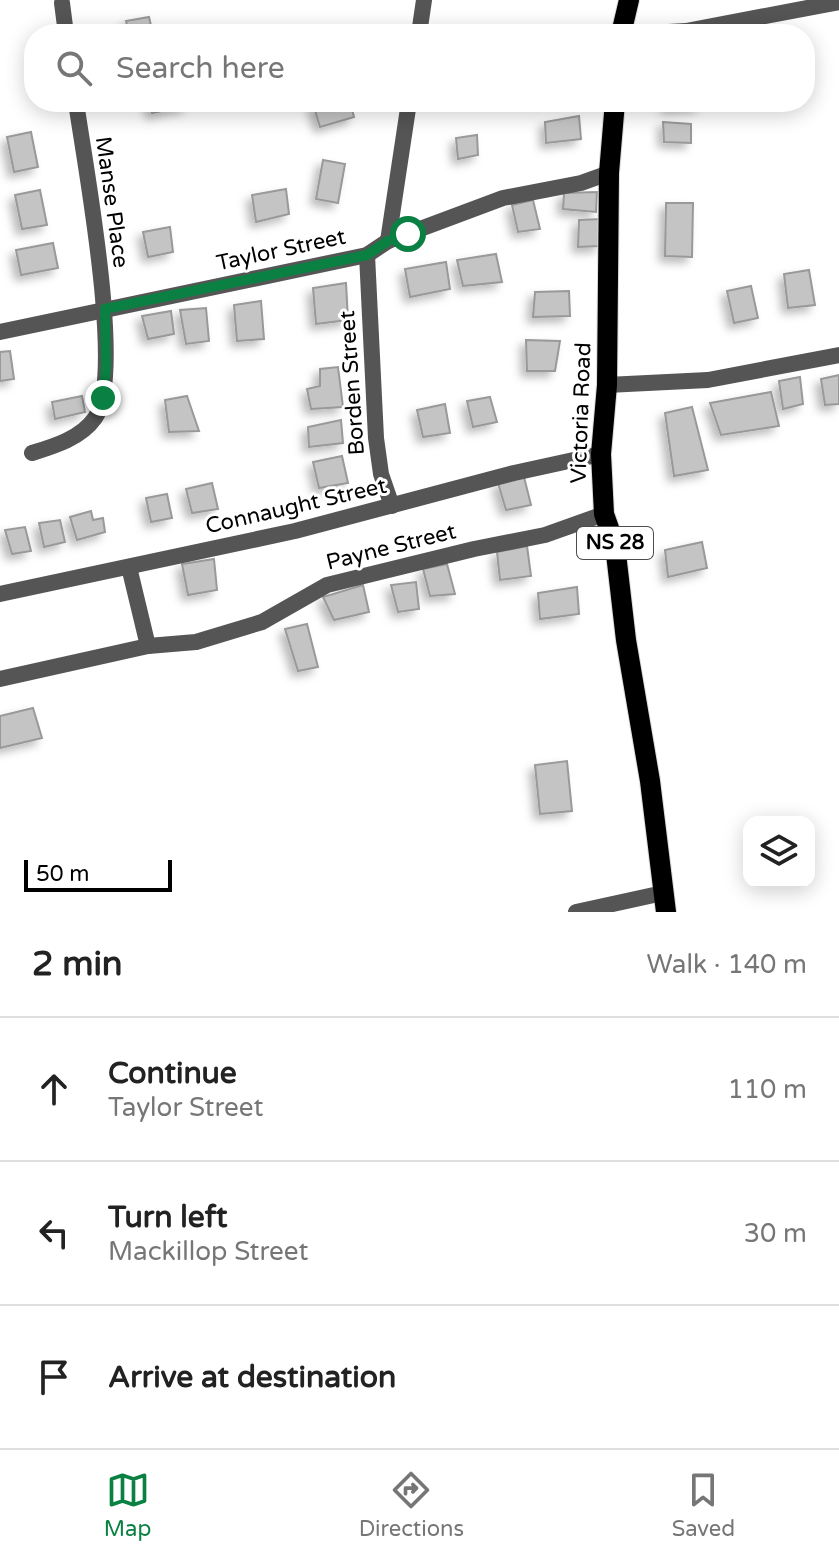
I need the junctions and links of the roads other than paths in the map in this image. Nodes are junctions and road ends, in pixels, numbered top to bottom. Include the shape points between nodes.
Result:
1 (424, 0) edge
2 (629, 0) edge
3 (839, 2) edge
4 (62, 3) dead end
5 (65, 24) edge
6 (420, 24) edge
7 (623, 24) edge
8 (723, 24) edge
9 (77, 112) edge
10 (407, 112) edge
11 (614, 112) edge
12 (609, 173) junction
13 (388, 241) junction
14 (367, 255) junction
15 (105, 309) junction
16 (0, 332) edge
17 (839, 355) edge
18 (607, 385) junction
19 (32, 453) dead end
20 (601, 454) junction
21 (392, 506) junction
22 (604, 514) junction
23 (129, 567) junction
24 (0, 594) edge
25 (148, 646) junction
26 (0, 679) edge
27 (664, 903) edge
28 (576, 912) edge

1 - 6 street
2 - 7 main road
3 - 8 street
4 - 5 street
9 - 15 street, Manse Place
10 - 13 street
11 - 12 main road, Victoria Road / NS 28
12 - 13 street, Taylor Street via 503,198
12 - 18 main road, Victoria Road / NS 28
13 - 14 street, Taylor Street
14 - 15 street, Taylor Street
14 - 21 street, Borden Street via 376,438
15 - 16 street, Taylor Street
15 - 19 street, Manse Place via 106,367 98,413 74,437
17 - 18 street via 708,380
18 - 20 main road, Victoria Road / NS 28
20 - 21 street, Connaught Street
20 - 22 main road, Victoria Road / NS 28
21 - 23 street, Connaught Street
22 - 25 street, Payne Street via 545,535 333,583 246,628 196,642
22 - 27 main road, Victoria Road / NS 28 via 615,545
23 - 24 street, Connaught Street
23 - 25 street
25 - 26 street, Payne Street
27 - 28 street

